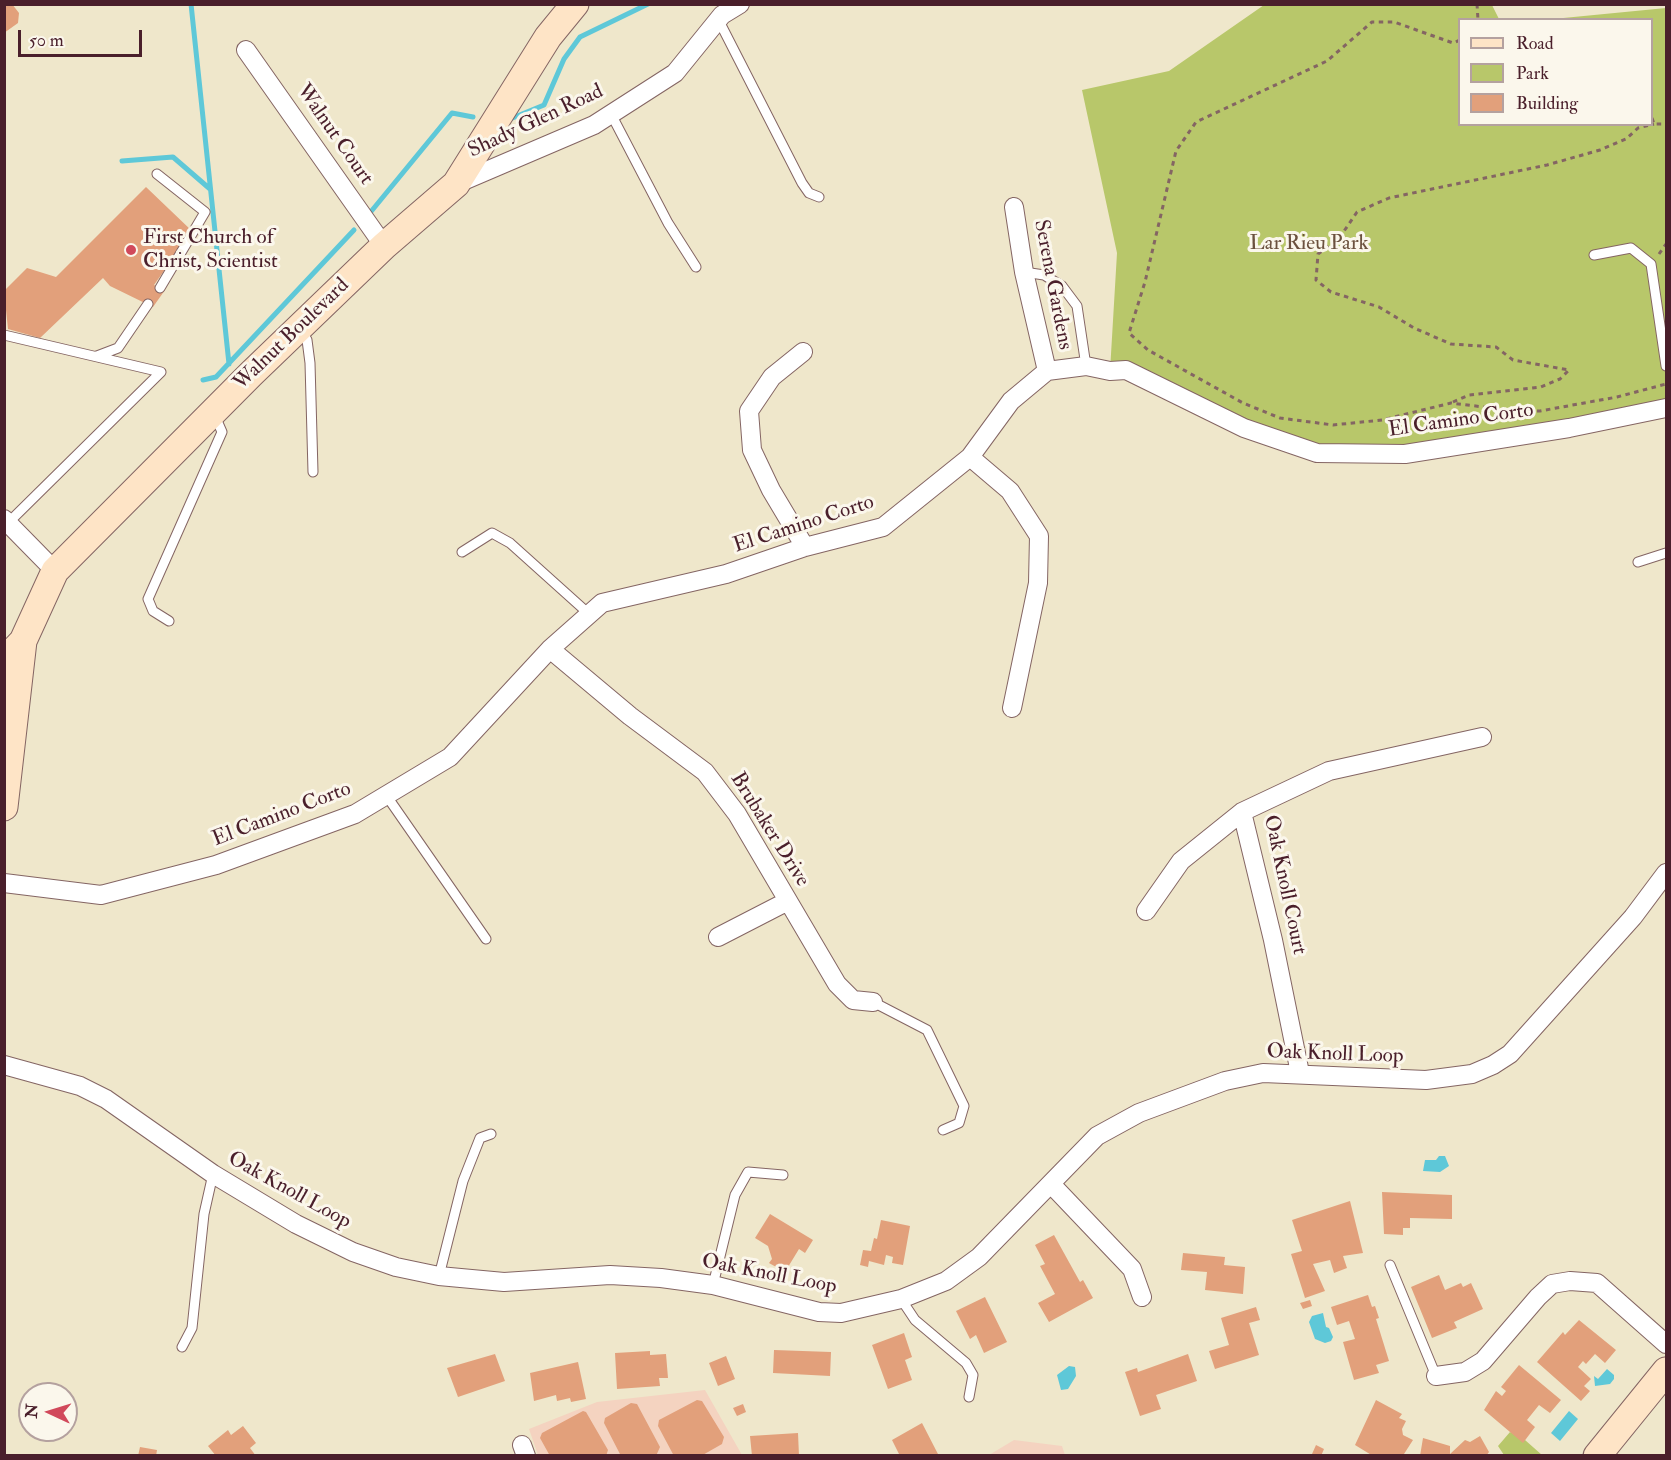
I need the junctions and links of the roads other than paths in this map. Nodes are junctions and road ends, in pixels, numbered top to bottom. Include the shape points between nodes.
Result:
1 (575, 4) edge
2 (740, 4) edge
3 (718, 19) junction
4 (246, 50) dead end
5 (611, 114) junction
6 (157, 174) dead end
7 (456, 184) junction
8 (819, 197) dead end
9 (1014, 207) dead end
10 (384, 246) junction
11 (1594, 255) dead end
12 (696, 267) dead end
13 (1024, 272) junction
14 (160, 288) dead end
15 (148, 304) dead end
16 (299, 328) junction
17 (4, 335) edge
18 (803, 352) dead end
19 (95, 356) junction
20 (1086, 366) junction
21 (1666, 366) edge
22 (1047, 371) junction
23 (1666, 408) edge
24 (213, 411) junction
25 (970, 457) junction
26 (313, 472) dead end
27 (6, 521) edge
28 (806, 546) junction
29 (462, 552) dead end
30 (1666, 553) edge
31 (1638, 562) dead end
32 (55, 571) junction
33 (589, 614) junction
34 (169, 621) dead end
35 (23, 641) junction
36 (550, 649) junction
37 (4, 661) edge
38 (1012, 708) dead end
39 (1482, 737) dead end
40 (386, 795) junction
41 (4, 807) edge
42 (1242, 812) junction
43 (1666, 873) edge
44 (4, 884) edge
45 (786, 902) junction
46 (1146, 911) dead end
47 (718, 937) dead end
48 (486, 939) dead end
49 (873, 1002) joint
50 (4, 1065) edge
51 (1300, 1073) junction
52 (943, 1130) dead end
53 (491, 1134) dead end
54 (213, 1174) junction
55 (783, 1175) dead end
56 (1051, 1184) junction
57 (1390, 1265) dead end
58 (439, 1276) junction
59 (713, 1285) junction
60 (1142, 1297) dead end
61 (901, 1299) junction
62 (1666, 1344) edge
63 (182, 1347) dead end
64 (1666, 1371) edge
65 (1436, 1376) joint
66 (969, 1397) dead end
67 (1597, 1455) edge

1 - 7 street, Walnut Boulevard via 548,37
2 - 3 street, Shady Glen Road
3 - 5 street, Shady Glen Road via 675,73
3 - 8 lane via 802,183 809,193
4 - 10 street, Walnut Court
5 - 7 street, Shady Glen Road via 594,125
5 - 12 lane via 668,224
6 - 14 lane via 205,212
7 - 10 street, Walnut Boulevard
9 - 13 street, Serena Gardens
10 - 16 street, Walnut Boulevard
11 - 21 lane via 1631,248 1651,264
13 - 20 lane via 1044,274 1062,286 1077,306
13 - 22 street, Serena Gardens
15 - 19 lane via 118,348
16 - 24 street, Walnut Boulevard
16 - 26 lane via 307,340 310,363
17 - 19 lane
18 - 28 street via 772,377 749,411 752,450 771,490
19 - 27 lane via 161,372
20 - 22 street, El Camino Corto
20 - 23 street, El Camino Corto via 1126,370 1244,428 1317,453 1406,454
22 - 25 street, El Camino Corto via 1011,401
24 - 32 street, Walnut Boulevard
24 - 34 lane via 222,432 148,599 153,610
25 - 28 street, El Camino Corto via 883,527
25 - 38 street via 1010,491 1039,536 1038,583
27 - 32 street
28 - 33 street, El Camino Corto via 726,574 602,603
29 - 33 lane via 492,533 510,543
30 - 31 lane
32 - 35 street, Walnut Boulevard
33 - 36 street, El Camino Corto
35 - 37 street, Walnut Boulevard
35 - 41 street
36 - 40 street, El Camino Corto via 450,757
36 - 45 street, Brubaker Drive via 705,772 737,814
39 - 42 street, Oak Knoll Court via 1329,771
40 - 44 street, El Camino Corto via 355,814 216,865 101,895
40 - 48 lane
42 - 46 street via 1182,861
42 - 51 street, Oak Knoll Court
43 - 51 street, Oak Knoll Loop via 1633,917 1510,1054 1493,1065 1473,1074 1426,1080
45 - 47 street
45 - 49 street, Brubaker Drive via 837,984 853,1000
49 - 52 lane via 927,1030 964,1106 959,1123
50 - 54 street, Oak Knoll Loop via 80,1086 106,1099
51 - 56 street, Oak Knoll Loop via 1263,1073 1225,1081 1139,1113 1097,1136
53 - 58 lane via 480,1138 464,1181
54 - 58 street, Oak Knoll Loop via 296,1224 353,1252
54 - 63 lane via 204,1214 192,1328
55 - 59 lane via 748,1172 735,1196
56 - 60 street via 1132,1269
56 - 61 street, Oak Knoll Loop via 979,1257 945,1281
57 - 65 lane
58 - 59 street, Oak Knoll Loop via 504,1282 610,1275
59 - 61 street, Oak Knoll Loop via 819,1312 841,1313
61 - 66 lane via 915,1320 966,1363 973,1375
62 - 65 street via 1597,1283 1570,1281 1552,1284 1538,1296 1483,1360 1466,1372
64 - 67 street

